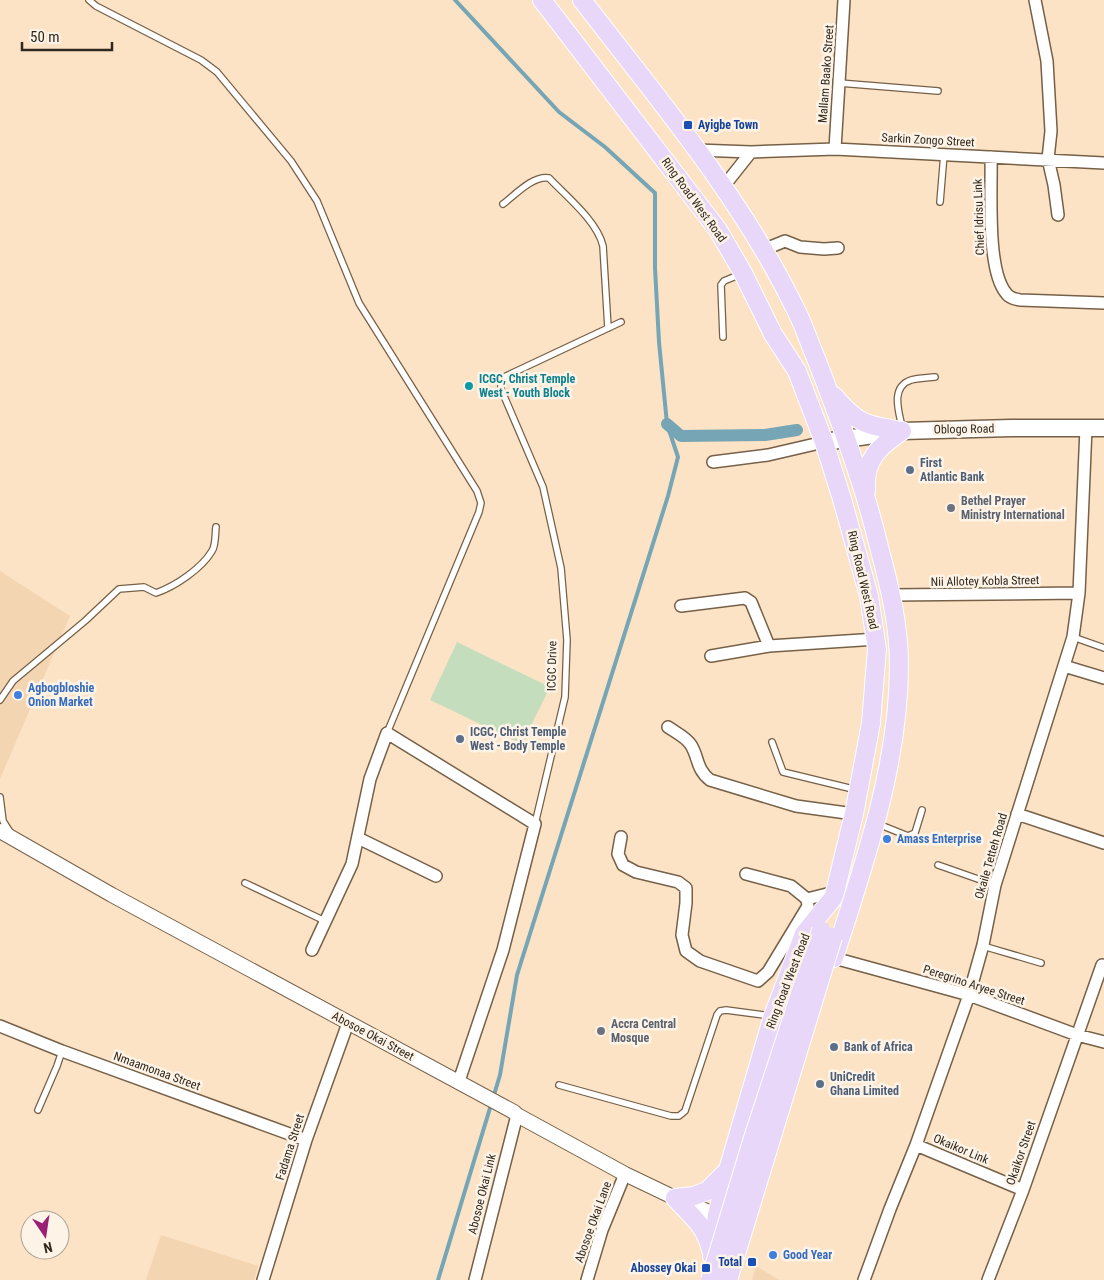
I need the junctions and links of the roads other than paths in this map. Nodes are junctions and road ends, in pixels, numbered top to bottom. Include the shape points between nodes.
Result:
1 (89, 0) edge
2 (542, 0) edge
3 (582, 0) edge
4 (844, 0) edge
5 (1035, 0) edge
6 (839, 84) junction
7 (938, 91) dead end
8 (835, 149) junction
9 (697, 150) junction
10 (751, 152) junction
11 (944, 154) junction
12 (991, 157) junction
13 (1048, 159) junction
14 (1104, 163) edge
15 (724, 186) junction
16 (940, 202) dead end
17 (503, 204) dead end
18 (1058, 215) dead end
19 (838, 248) dead end
20 (763, 250) junction
21 (743, 273) junction
22 (1104, 303) edge
23 (621, 322) dead end
24 (608, 328) junction
25 (773, 334) junction
26 (723, 337) dead end
27 (935, 377) dead end
28 (828, 389) junction
29 (1086, 428) junction
30 (1104, 428) edge
31 (902, 430) junction
32 (846, 438) junction
33 (824, 442) junction
34 (713, 462) dead end
35 (866, 495) junction
36 (216, 527) dead end
37 (1080, 593) junction
38 (892, 595) junction
39 (681, 606) dead end
40 (1073, 637) junction
41 (877, 639) junction
42 (768, 646) junction
43 (1104, 648) edge
44 (711, 656) dead end
45 (1064, 666) junction
46 (1104, 678) edge
47 (0, 700) edge
48 (668, 727) dead end
49 (387, 733) junction
50 (772, 742) dead end
51 (859, 790) junction
52 (0, 797) edge
53 (922, 810) dead end
54 (854, 814) junction
55 (1017, 814) junction
56 (875, 822) junction
57 (535, 824) junction
58 (0, 831) edge
59 (621, 837) dead end
60 (14, 838) junction
61 (358, 838) junction
62 (1104, 843) edge
63 (938, 865) dead end
64 (746, 874) dead end
65 (436, 876) dead end
66 (245, 882) dead end
67 (995, 885) junction
68 (834, 895) junction
69 (807, 899) junction
70 (846, 919) junction
71 (325, 921) junction
72 (827, 934) junction
73 (983, 946) junction
74 (312, 950) dead end
75 (834, 958) junction
76 (1041, 963) dead end
77 (1102, 966) dead end
78 (969, 995) junction
79 (774, 1016) junction
80 (348, 1023) junction
81 (0, 1026) edge
82 (1077, 1035) junction
83 (1104, 1042) edge
84 (62, 1051) junction
85 (459, 1081) junction
86 (559, 1085) dead end
87 (38, 1110) dead end
88 (515, 1113) junction
89 (306, 1140) junction
90 (916, 1145) junction
91 (728, 1170) junction
92 (625, 1174) junction
93 (1023, 1190) junction
94 (675, 1198) junction
95 (717, 1215) junction
96 (751, 1230) junction
97 (712, 1255) junction
98 (263, 1280) edge
99 (475, 1280) edge
100 (587, 1280) edge
101 (709, 1280) edge
102 (728, 1280) edge
103 (735, 1280) edge
104 (864, 1280) edge
105 (988, 1280) edge

1 - 49 lane via 201,60 217,72 291,161 316,201 359,302 477,490 481,502 479,512
2 - 21 main road, Ring Road West Road via 718,230
3 - 9 main road, Ring Road West Road
4 - 6 street, Mallam Baako Street
5 - 13 street via 1047,61 1051,131
6 - 7 lane
6 - 8 street, Mallam Baako Street
8 - 10 street, Sarkin Zongo Street
8 - 11 street, Sarkin Zongo Street
9 - 10 street, Sarkin Zongo Street
9 - 15 main road, Ring Road West Road
10 - 15 street
11 - 12 street, Sarkin Zongo Street
11 - 16 lane
12 - 13 street, Sarkin Zongo Street
12 - 22 street, Chief Idrisu Link via 995,265 1006,294 1020,300
13 - 14 street, Sarkin Zongo Street
13 - 18 street
15 - 20 main road, Ring Road West Road
17 - 24 lane via 536,180 549,178 594,225 603,246
19 - 20 street via 800,247 785,240
20 - 28 main road, Ring Road West Road via 798,313
21 - 25 main road, Ring Road West Road
21 - 26 lane via 721,285
23 - 24 lane, ICGC Drive
24 - 57 lane, ICGC Drive via 504,377 501,382 501,389 543,487 561,568 567,640 566,697
25 - 32 main road via 796,347 828,422
25 - 33 main road, Ring Road West Road via 798,371
27 - 31 lane via 912,380 899,390 897,400
28 - 31 main road via 856,418 871,426
28 - 32 main road, Ring Road West Road
29 - 30 main road, Oblogo Road
29 - 31 main road, Oblogo Road
29 - 37 street, Okaile Tetteh Road
31 - 32 main road, Oblogo Road
31 - 35 main road via 886,441 872,458 865,479
32 - 33 main road, Oblogo Road
32 - 35 main road, Ring Road West Road
33 - 34 street
33 - 41 main road, Ring Road West Road via 859,558
35 - 38 main road, Ring Road West Road
36 - 47 lane via 213,550 194,572 156,593 144,587 119,589 13,681
37 - 38 street, Nii Allotey Kobla Street
37 - 40 street, Okaile Tetteh Road
38 - 56 main road, Ring Road West Road via 899,664 897,702
39 - 42 street via 745,598 751,602
40 - 43 lane
40 - 45 street, Okaile Tetteh Road
41 - 42 street
41 - 51 main road, Ring Road West Road via 873,706
42 - 44 street
45 - 46 street
45 - 55 street, Okaile Tetteh Road
48 - 54 street via 690,743 701,773 710,780 796,806
49 - 57 street
49 - 61 street via 370,779
50 - 51 lane via 783,772
51 - 54 main road, Ring Road West Road
52 - 60 lane via 3,821
53 - 56 lane via 916,833 908,836
54 - 68 main road, Ring Road West Road
55 - 62 street
55 - 67 street, Okaile Tetteh Road
56 - 70 main road, Ring Road West Road
57 - 85 street, ICGC Drive via 503,950
58 - 60 street, Abosoe Okai Street
59 - 69 street via 618,854 623,865 636,872 678,882 686,888 682,935 686,951 700,960 758,981 768,972 800,922 808,906
60 - 80 street, Abosoe Okai Street via 112,896
61 - 65 street
61 - 71 street via 352,864
63 - 67 lane
64 - 69 street via 791,886
66 - 71 lane
67 - 73 street, Okaile Tetteh Road
68 - 69 street
68 - 72 main road
68 - 79 main road, Ring Road West Road via 804,934
70 - 72 main road
70 - 75 main road, Ring Road West Road
71 - 74 street
72 - 101 main road, Ring Road West Road, bridge via 752,1138
72 - 102 main road, bridge
73 - 76 lane
73 - 78 street, Okaile Tetteh Road
75 - 78 street, Peregrino Aryee Street
75 - 96 main road, Ring Road West Road
77 - 82 street, Okaikor Street
78 - 82 street, Peregrino Aryee Street
78 - 90 street, Okaile Tetteh Road
79 - 86 lane via 726,1010 717,1015 685,1111 679,1116
79 - 91 main road, Ring Road West Road
80 - 85 street, Abosoe Okai Street
80 - 89 street, Fadama Street
81 - 84 street, Nmaamonaa Street
82 - 83 street, Peregrino Aryee Street
82 - 93 street, Okaikor Street
84 - 87 lane
84 - 89 street, Nmaamonaa Street
85 - 88 street, Abosoe Okai Street
88 - 92 street, Abosoe Okai Street
88 - 99 street, Abosoe Okai Link
89 - 98 street, Fadama Street
90 - 93 street, Okaikor Link
90 - 104 street, Okaile Tetteh Road
91 - 94 main road via 707,1191
91 - 95 main road, Ring Road West Road
92 - 94 street, Abosoe Okai Street
92 - 100 street, Abosoe Okai Lane via 602,1230
93 - 105 street, Okaikor Street
94 - 95 street, Abosoe Okai Street
94 - 97 main road via 708,1236
95 - 96 street, Abosoe Okai Street
95 - 97 main road, Ring Road West Road
96 - 103 main road, Ring Road West Road
97 - 101 main road, Ring Road West Road

